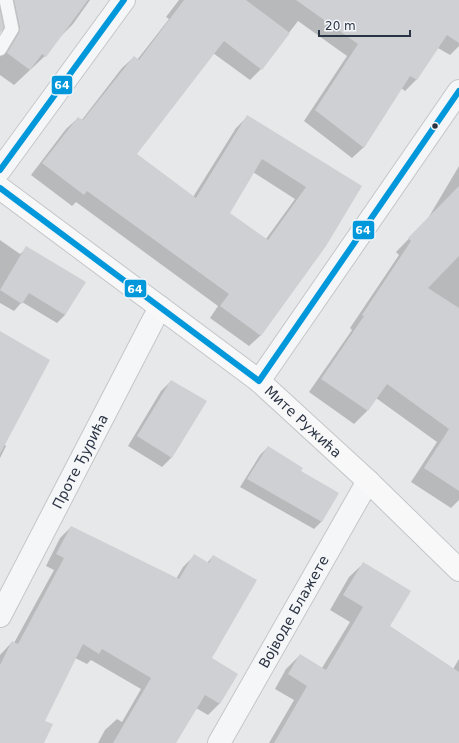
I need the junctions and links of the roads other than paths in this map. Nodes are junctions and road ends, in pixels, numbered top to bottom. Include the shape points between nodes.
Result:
1 (6, 0) edge
2 (124, 0) edge
3 (0, 49) edge
4 (459, 91) edge
5 (0, 170) edge
6 (0, 188) edge
7 (160, 307) junction
8 (259, 381) junction
9 (368, 481) junction
10 (459, 570) edge
11 (0, 616) edge
12 (219, 743) edge

1 - 3 lane via 12,29
2 - 5 street
4 - 8 street
6 - 7 main road, Мите Ружића
7 - 8 main road, Мите Ружића
7 - 11 street, Проте Ђурића
8 - 9 main road, Мите Ружића
9 - 10 main road, Мите Ружића
9 - 12 street, Војводе Блажете

